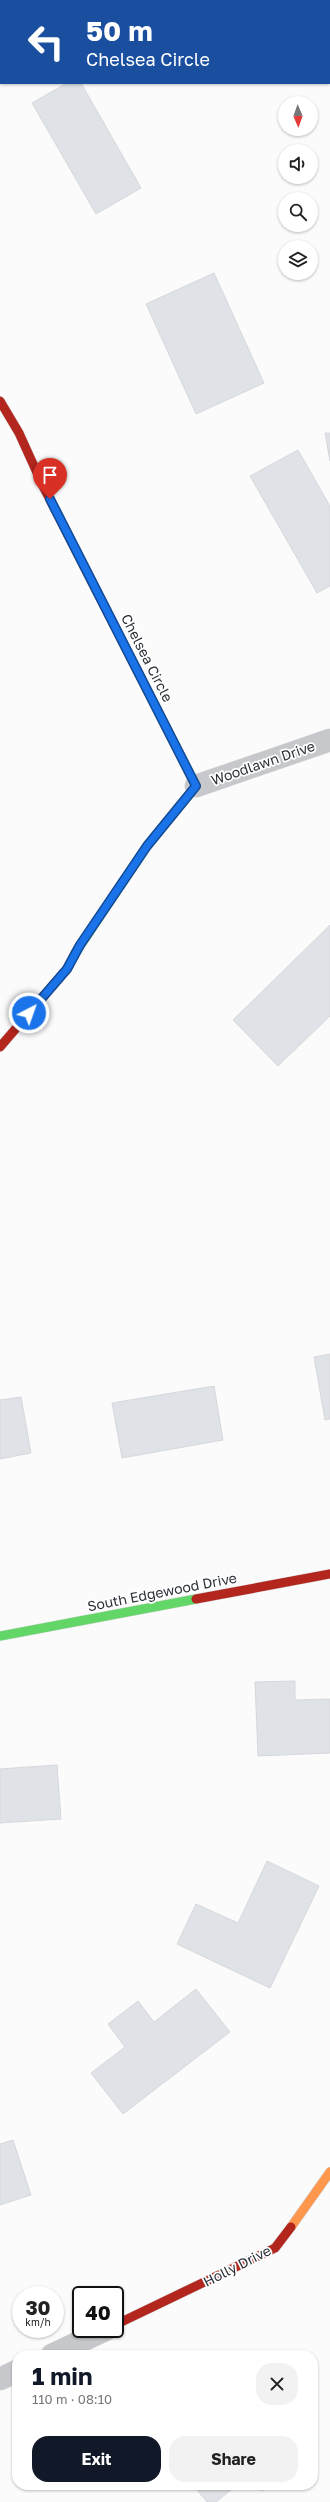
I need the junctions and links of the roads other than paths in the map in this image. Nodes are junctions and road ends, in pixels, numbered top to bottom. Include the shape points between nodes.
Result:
1 (0, 401) edge
2 (330, 740) edge
3 (196, 786) junction
4 (0, 1047) edge
5 (330, 1574) edge
6 (0, 1636) edge
7 (330, 2172) edge
8 (124, 2322) edge
9 (89, 2338) edge
10 (63, 2350) edge
11 (12, 2374) edge
12 (0, 2380) edge

1 - 3 street, Chelsea Circle via 19,432 43,486
2 - 3 street, Woodlawn Drive
3 - 4 street via 147,846 80,945 67,969
5 - 6 street, South Edgewood Drive
7 - 8 street, Holly Drive via 275,2248
9 - 10 street
11 - 12 street

